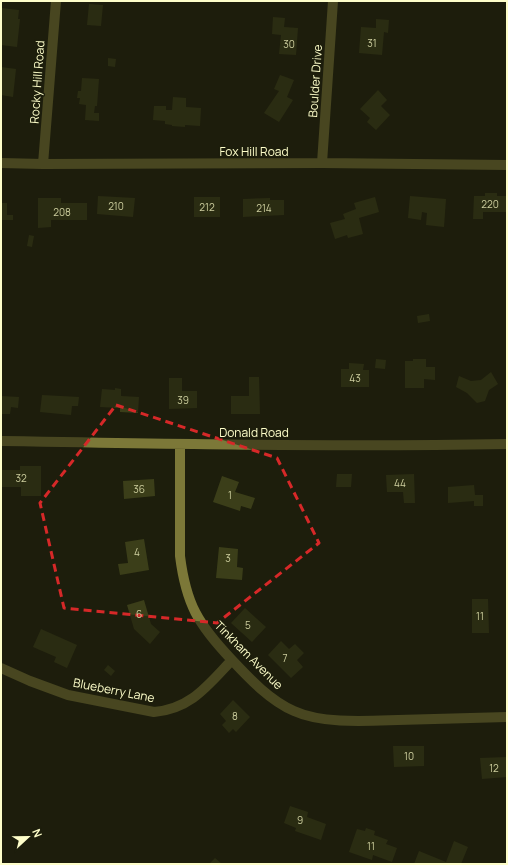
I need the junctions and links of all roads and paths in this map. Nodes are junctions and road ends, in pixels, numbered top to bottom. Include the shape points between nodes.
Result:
1 (56, 1) edge
2 (333, 1) edge
3 (1, 163) edge
4 (322, 163) junction
5 (43, 164) junction
6 (507, 165) edge
7 (1, 441) edge
8 (507, 444) edge
9 (180, 445) junction
10 (232, 660) junction
11 (1, 668) edge
12 (507, 717) edge

1 - 5 street, Rocky Hill Road
2 - 4 street, Boulder Drive
3 - 5 street, Fox Hill Road
4 - 5 street, Fox Hill Road
4 - 6 street, Fox Hill Road
7 - 9 street, Donald Road
8 - 9 street, Donald Road
9 - 10 street, Tinkham Avenue via 180,556 185,585 190,602 210,637
10 - 11 street, Blueberry Lane via 187,703 154,712 68,696
10 - 12 street, Tinkham Avenue via 273,699 310,717 369,721

